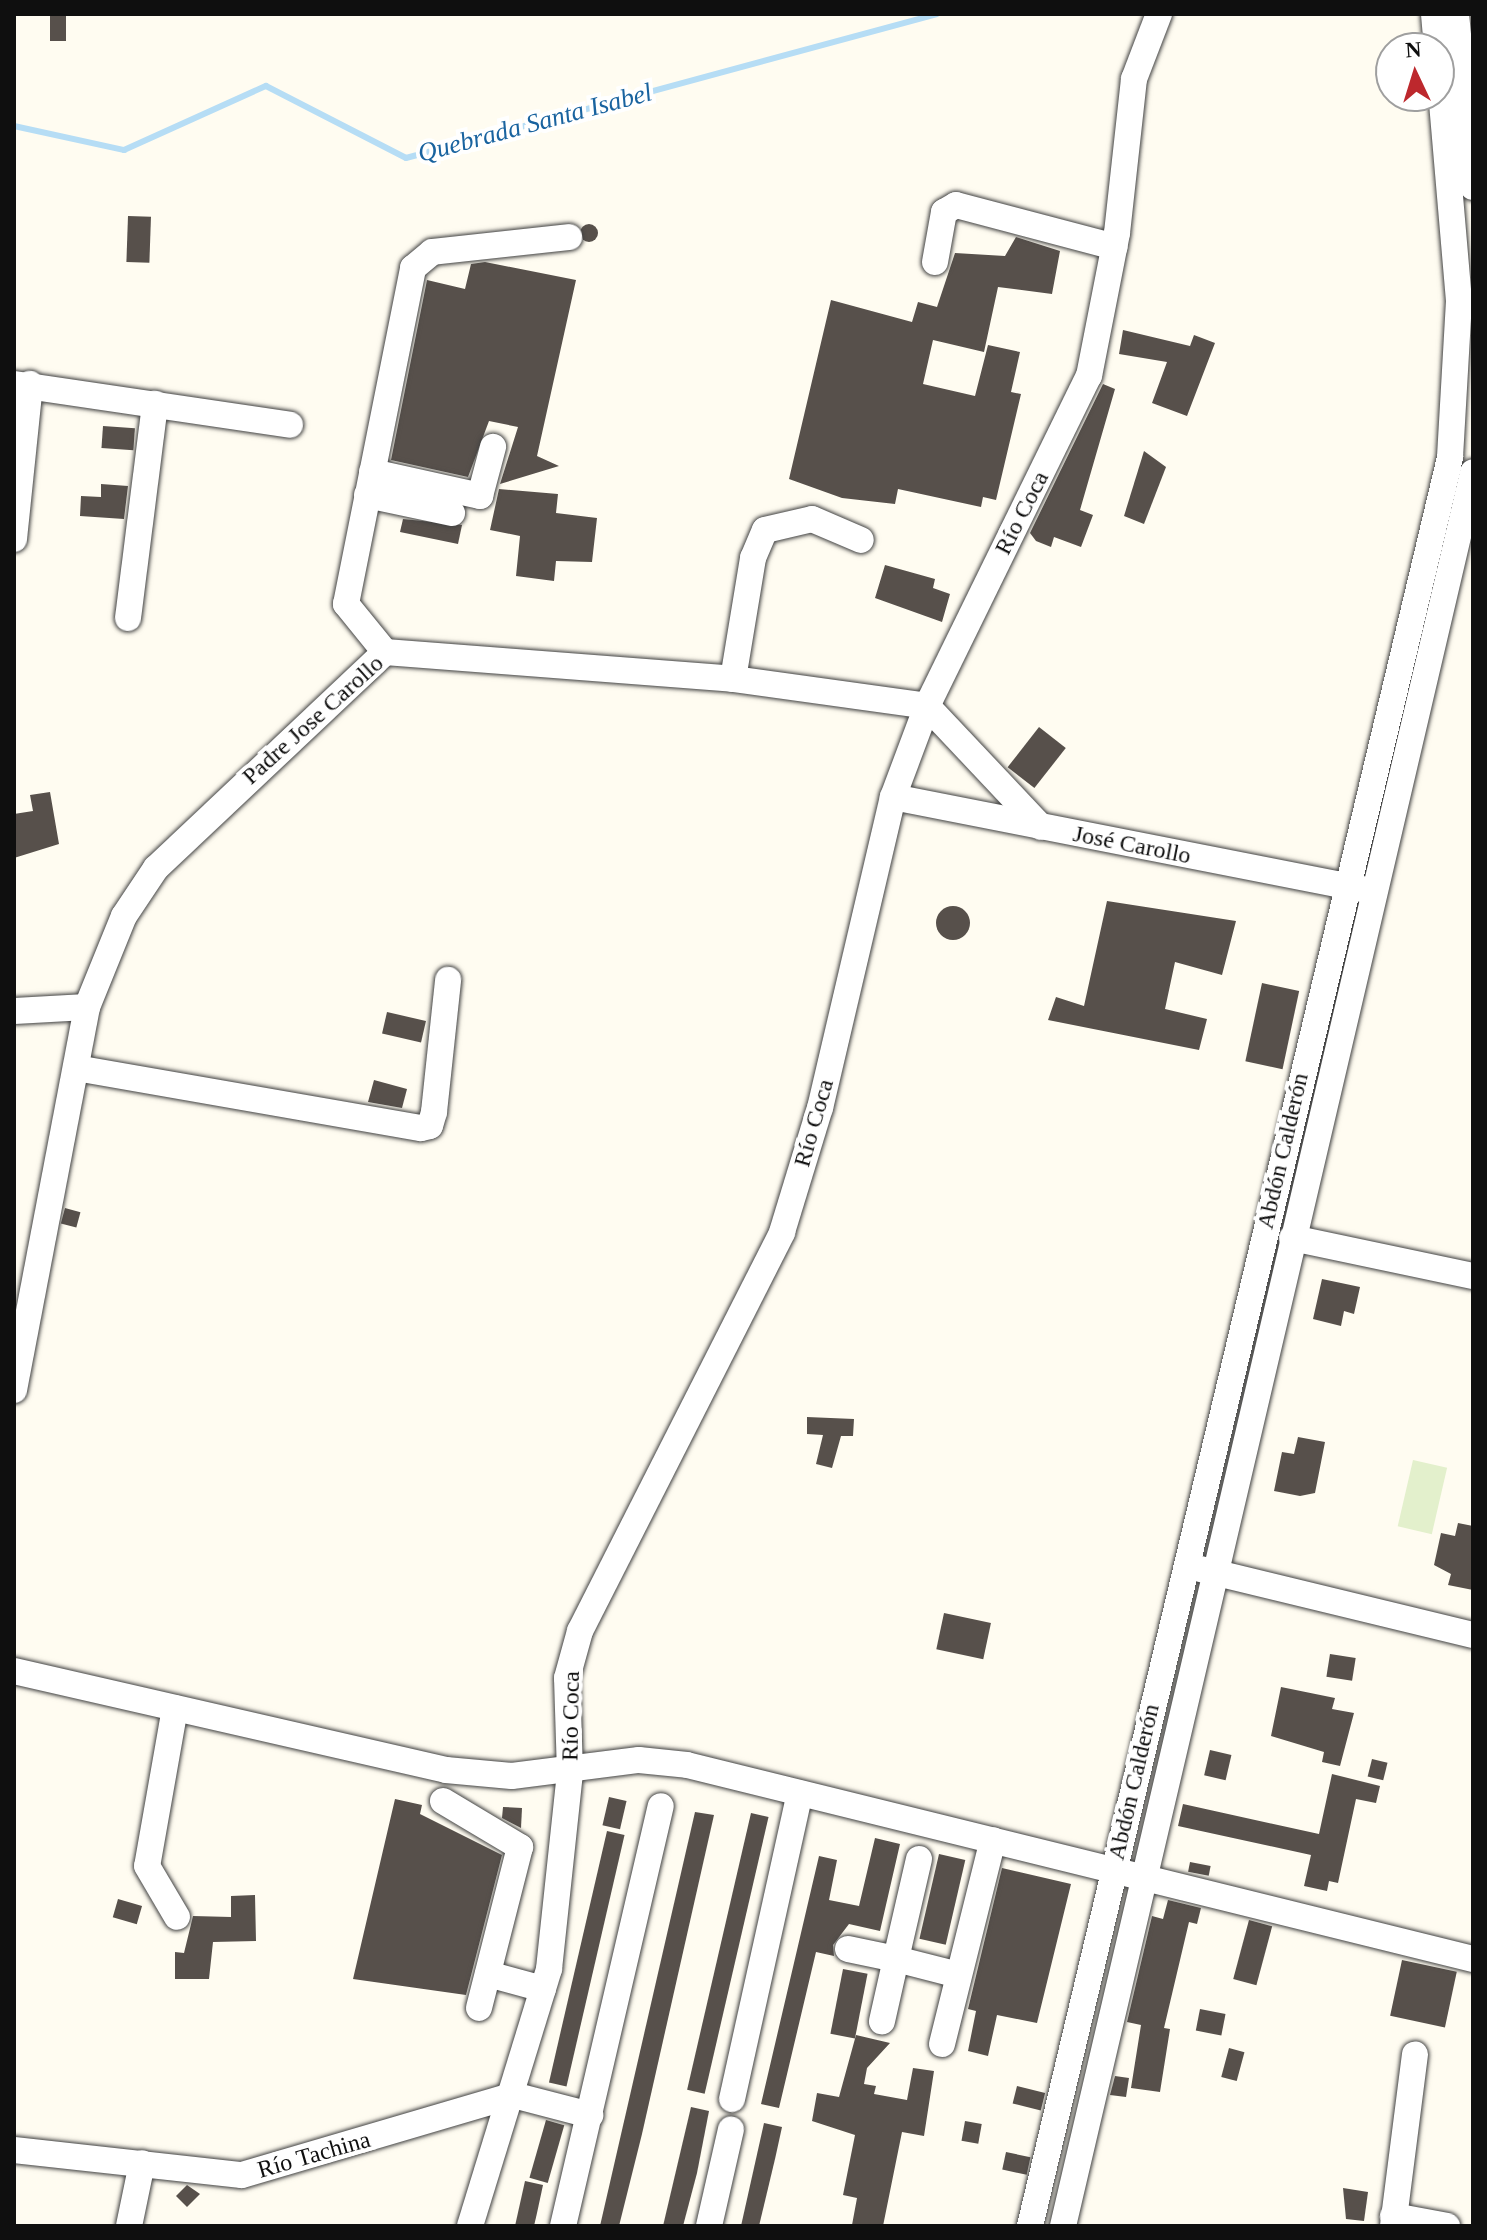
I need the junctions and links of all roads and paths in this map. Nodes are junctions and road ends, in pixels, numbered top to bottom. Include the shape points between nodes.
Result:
1 (1159, 14) edge
2 (1456, 14) edge
3 (1451, 112) edge
4 (1464, 160) edge
5 (1473, 187) edge
6 (569, 237) dead end
7 (1115, 247) junction
8 (935, 262) dead end
9 (22, 384) edge
10 (155, 404) junction
11 (290, 425) dead end
12 (493, 447) dead end
13 (1473, 472) edge
14 (369, 483) junction
15 (452, 513) dead end
16 (1465, 535) edge
17 (14, 539) edge
18 (861, 540) dead end
19 (128, 618) dead end
20 (385, 652) junction
21 (733, 679) junction
22 (927, 706) junction
23 (893, 797) junction
24 (1041, 827) junction
25 (1358, 888) junction
26 (448, 980) dead end
27 (87, 1007) junction
28 (14, 1011) edge
29 (76, 1068) junction
30 (1292, 1238) junction
31 (1473, 1276) edge
32 (14, 1390) edge
33 (1185, 1565) junction
34 (1213, 1573) junction
35 (1473, 1635) edge
36 (14, 1671) edge
37 (175, 1708) junction
38 (570, 1773) junction
39 (800, 1793) junction
40 (443, 1801) dead end
41 (661, 1806) dead end
42 (993, 1840) junction
43 (919, 1859) dead end
44 (1113, 1871) junction
45 (1141, 1878) junction
46 (177, 1917) dead end
47 (848, 1949) dead end
48 (896, 1959) junction
49 (1473, 1959) edge
50 (488, 1974) junction
51 (955, 1974) junction
52 (543, 1989) junction
53 (479, 2008) dead end
54 (882, 2021) dead end
55 (942, 2044) dead end
56 (1415, 2054) dead end
57 (513, 2095) junction
58 (732, 2099) dead end
59 (590, 2115) junction
60 (731, 2129) dead end
61 (14, 2150) edge
62 (142, 2163) junction
63 (1393, 2221) edge
64 (129, 2226) edge
65 (470, 2226) edge
66 (563, 2226) edge
67 (709, 2226) edge
68 (1030, 2226) edge
69 (1063, 2226) edge
70 (1447, 2226) edge

1 - 7 street, Río Coca via 1134,79
2 - 4 street, Abdón Calderón
3 - 4 street, Abdón Calderón
4 - 5 street, Abdón Calderón
4 - 25 street, Abdón Calderón via 1450,457
6 - 14 street via 420,258
7 - 8 street via 956,205 944,212
7 - 22 street, Río Coca via 1089,376
9 - 10 street
9 - 17 street
10 - 11 street
10 - 19 street
12 - 14 street via 480,496
13 - 16 street, Abdón Calderón
14 - 15 street
14 - 20 street via 346,613
16 - 25 street, Abdón Calderón
18 - 21 street via 812,519 765,530 753,558
20 - 21 street, Padre Jose Carollo
20 - 27 street, Padre Jose Carollo via 156,868 124,916
21 - 22 street, Padre Jose Carollo
22 - 23 street, Río Coca
22 - 24 street
23 - 24 street, José Carollo
23 - 38 street, Río Coca via 820,1108 782,1232 580,1631 567,1678
24 - 25 street, José Carollo
25 - 30 street, Abdón Calderón
25 - 33 street, Abdón Calderón
26 - 29 street via 430,1126
27 - 28 street
27 - 29 street, Padre Jose Carollo
29 - 32 street, Padre Jose Carollo
30 - 31 street
30 - 34 street, Abdón Calderón
33 - 34 street
33 - 44 street, Abdón Calderón
34 - 35 street
34 - 45 street, Abdón Calderón
36 - 37 street
37 - 38 street via 446,1770
37 - 46 street via 147,1866
38 - 39 street via 639,1760
38 - 52 street, Río Coca
39 - 42 street
39 - 58 street
40 - 50 street via 520,1847
41 - 59 street
42 - 44 street
42 - 51 street
43 - 48 street
44 - 45 street
44 - 68 street, Abdón Calderón
45 - 49 street
45 - 69 street, Abdón Calderón
47 - 48 street
48 - 51 street
48 - 54 street
50 - 52 street
50 - 53 street
51 - 55 street
52 - 57 street, Río Coca
56 - 63 street
57 - 59 street
57 - 62 street, Río Tachina via 252,2174
57 - 65 street, Río Coca
59 - 66 street
60 - 67 street
61 - 62 street, Río Tachina
62 - 64 street
63 - 70 street

